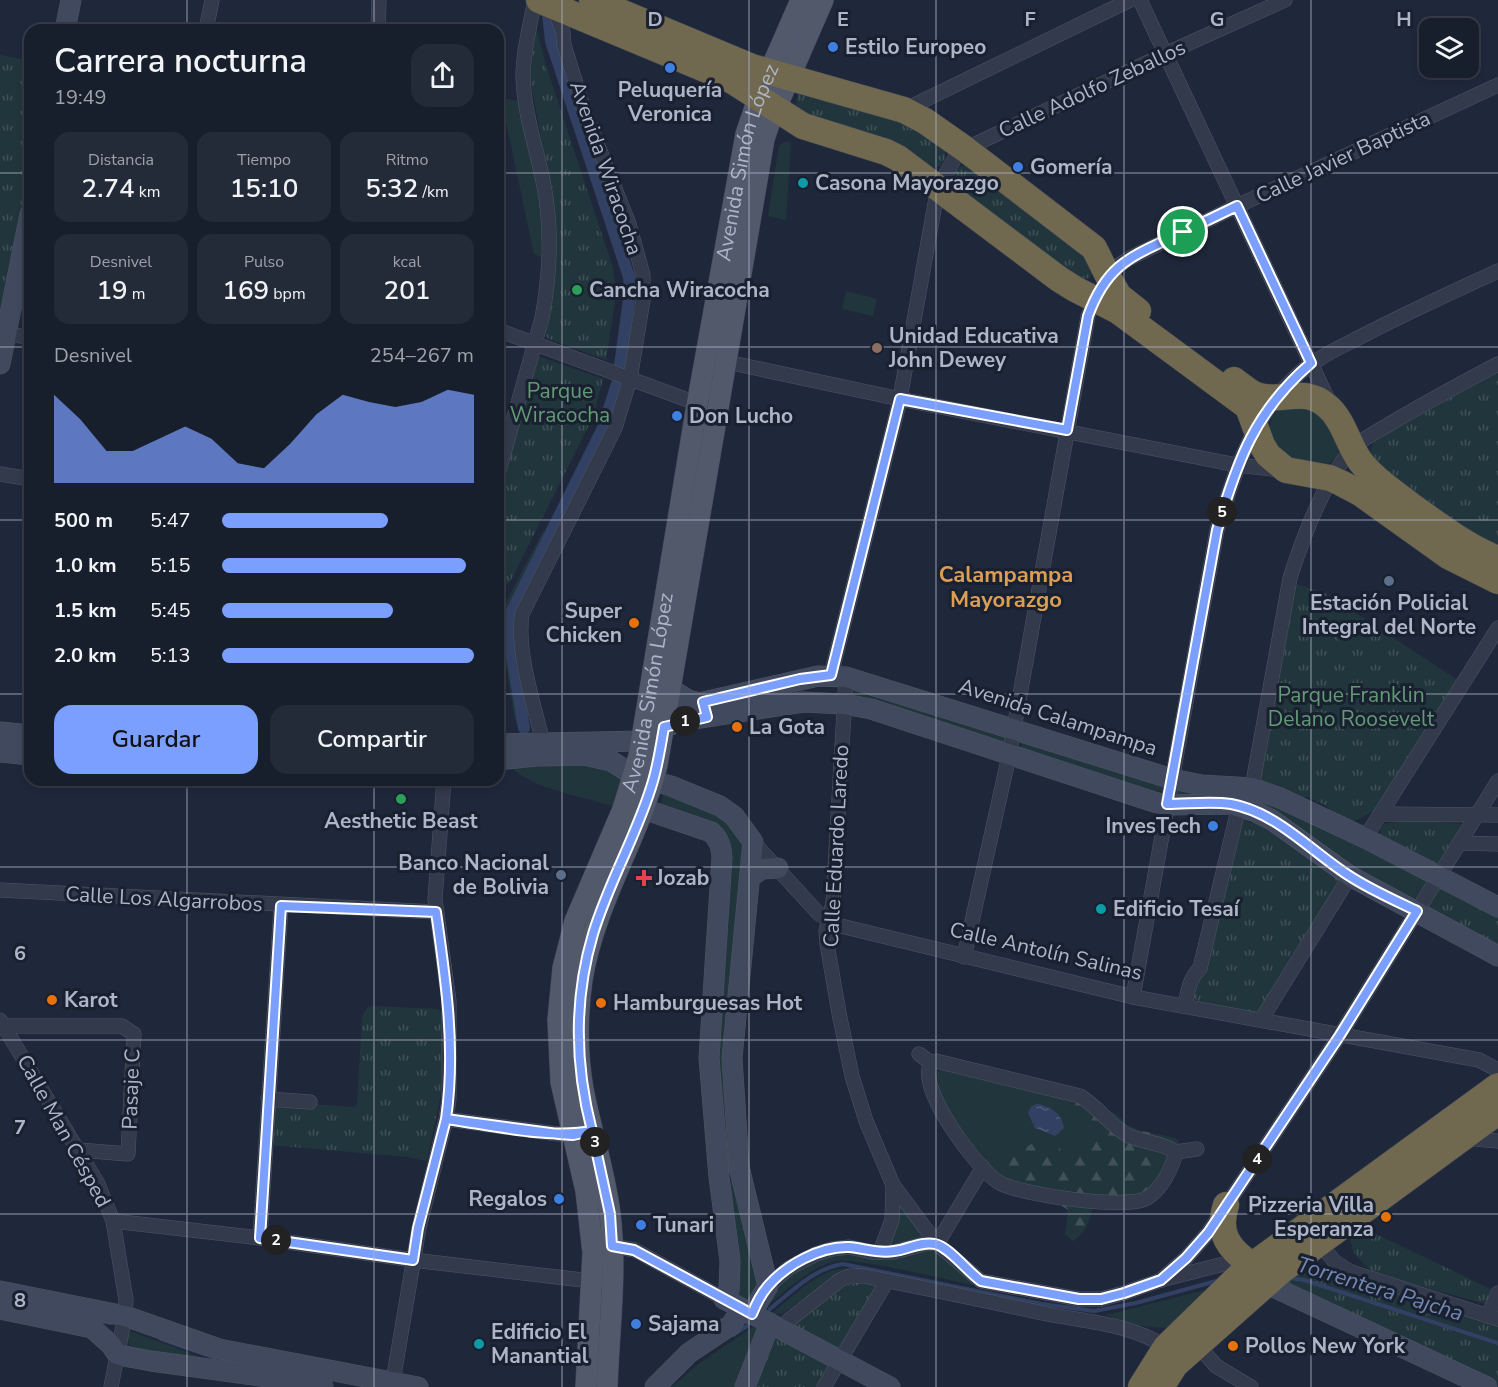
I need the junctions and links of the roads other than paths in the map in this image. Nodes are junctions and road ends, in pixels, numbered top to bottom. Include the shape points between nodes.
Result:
1 (71, 0) edge
2 (212, 0) edge
3 (379, 0) edge
4 (592, 0) edge
5 (801, 0) edge
6 (823, 0) edge
7 (1130, 0) edge
8 (1140, 0) edge
9 (1285, 0) edge
10 (547, 2) edge
11 (66, 24) edge
12 (207, 24) edge
13 (378, 24) edge
14 (1165, 54) junction
15 (780, 74) junction
16 (1498, 85) edge
17 (767, 103) junction
18 (904, 110) junction
19 (965, 149) junction
20 (938, 187) junction
21 (1237, 206) junction
22 (24, 244) edge
23 (1498, 271) edge
24 (1108, 276) junction
25 (1094, 298) junction
26 (504, 332) edge
27 (6, 333) junction
28 (24, 337) edge
29 (534, 344) junction
30 (727, 362) junction
31 (1311, 363) junction
32 (0, 364) edge
33 (1498, 364) edge
34 (630, 380) junction
35 (1276, 397) junction
36 (900, 399) junction
37 (708, 407) junction
38 (1335, 414) junction
39 (1257, 428) junction
40 (1067, 430) junction
41 (1352, 448) junction
42 (504, 452) edge
43 (1237, 465) junction
44 (1286, 470) junction
45 (0, 474) edge
46 (24, 478) edge
47 (1330, 478) junction
48 (1498, 559) edge
49 (1498, 581) edge
50 (1498, 628) edge
51 (839, 676) junction
52 (660, 687) junction
53 (844, 704) junction
54 (705, 710) junction
55 (664, 727) junction
56 (1014, 728) junction
57 (0, 732) edge
58 (24, 734) edge
59 (642, 741) junction
60 (543, 742) junction
61 (504, 744) edge
62 (0, 752) edge
63 (24, 754) edge
64 (1009, 756) junction
65 (504, 759) edge
66 (644, 779) junction
67 (1172, 779) junction
68 (1498, 782) edge
69 (444, 786) edge
70 (1252, 788) junction
71 (1167, 804) junction
72 (634, 806) junction
73 (1239, 806) junction
74 (1381, 814) junction
75 (1477, 814) junction
76 (1498, 815) edge
77 (1365, 838) junction
78 (753, 842) junction
79 (1460, 843) junction
80 (1498, 844) edge
81 (778, 868) junction
82 (1350, 876) junction
83 (750, 877) junction
84 (1439, 877) junction
85 (0, 890) edge
86 (281, 906) junction
87 (1498, 907) edge
88 (1417, 911) junction
89 (436, 912) junction
90 (829, 921) junction
91 (1498, 956) edge
92 (964, 957) junction
93 (1133, 997) junction
94 (1185, 1006) junction
95 (1261, 1020) junction
96 (2, 1023) edge
97 (1340, 1035) junction
98 (919, 1054) dead end
99 (931, 1063) junction
100 (1498, 1070) edge
101 (1498, 1086) edge
102 (268, 1099) junction
103 (310, 1102) dead end
104 (1498, 1112) edge
105 (446, 1119) junction
106 (583, 1133) junction
107 (1463, 1138) junction
108 (1498, 1140) edge
109 (1197, 1149) dead end
110 (79, 1150) junction
111 (1176, 1152) junction
112 (983, 1167) junction
113 (741, 1177) junction
114 (719, 1178) junction
115 (893, 1185) junction
116 (1226, 1205) junction
117 (114, 1221) junction
118 (260, 1238) junction
119 (1319, 1243) junction
120 (937, 1244) junction
121 (612, 1246) junction
122 (880, 1252) junction
123 (413, 1260) junction
124 (1255, 1274) junction
125 (1161, 1280) junction
126 (591, 1281) junction
127 (887, 1281) junction
128 (768, 1286) junction
129 (0, 1291) edge
130 (1498, 1293) edge
131 (724, 1299) junction
132 (0, 1309) edge
133 (747, 1311) junction
134 (125, 1316) junction
135 (1493, 1317) edge
136 (776, 1326) junction
137 (1197, 1344) junction
138 (1166, 1347) junction
139 (117, 1354) junction
140 (841, 1361) junction
141 (393, 1381) junction
142 (111, 1387) edge
143 (323, 1387) edge
144 (418, 1387) edge
145 (586, 1387) edge
146 (607, 1387) edge
147 (655, 1387) edge
148 (745, 1387) edge
149 (824, 1387) edge
150 (890, 1387) edge
151 (1141, 1387) edge
152 (1161, 1387) edge
153 (1251, 1387) edge
154 (1487, 1387) edge

1 - 11 street
2 - 12 street
3 - 13 street
4 - 15 highway via 745,64
5 - 15 main road, Avenida Simón López
6 - 15 main road, Avenida Simón López
7 - 18 street
8 - 14 street
9 - 14 street, Calle Adolfo Zeballos
10 - 17 highway via 731,80
10 - 29 street via 523,76 549,220 546,294
10 - 34 street, Avenida Wiracocha via 563,32 577,88 629,224 643,275 643,300
14 - 19 street, Calle Adolfo Zeballos
14 - 21 street
15 - 17 main road, Avenida Simón López
15 - 18 highway
16 - 21 street, Calle Javier Baptista
17 - 20 highway via 803,126 886,152
17 - 30 main road, Avenida Simón López
17 - 37 main road, Avenida Simón López via 746,134
18 - 19 highway
19 - 20 street, Calle Eduardo Laredo
19 - 24 highway via 1094,248
20 - 25 highway via 1059,279
20 - 36 street, Calle Eduardo Laredo
21 - 24 street, Calle Javier Baptista via 1128,259
21 - 31 street
22 - 27 street
23 - 31 street
24 - 25 street, Calle Javier Baptista
24 - 35 highway via 1127,303 1255,395
25 - 39 highway via 1118,311 1248,406
25 - 40 street, Calle Javier Baptista
26 - 29 street
27 - 28 street
27 - 32 street
29 - 34 street
29 - 42 street
30 - 36 street
30 - 37 main road, Avenida Simón López
31 - 35 street
31 - 38 street
33 - 41 street
34 - 37 street
34 - 60 street, Avenida Wiracocha via 615,428 522,614 520,627 528,678
35 - 38 highway via 1311,396
35 - 39 street
36 - 40 street
36 - 51 street, Calle Eduardo Laredo
37 - 52 main road, Avenida Simón López
38 - 41 highway
39 - 43 street
39 - 44 highway via 1268,456
40 - 43 street
40 - 56 street, Calle Javier Baptista
41 - 47 street
41 - 48 highway via 1385,486 1446,531
43 - 44 street
43 - 67 street via 1217,530
44 - 47 highway
45 - 46 street
47 - 49 highway via 1360,493 1455,560
47 - 70 street via 1290,578
50 - 74 street
51 - 53 street, Calle Eduardo Laredo
51 - 54 street, Avenida Calampampa via 800,679
51 - 56 street, Avenida Calampampa
52 - 54 street, Avenida Calampampa
52 - 55 main road, Avenida Simón López
52 - 59 main road, Avenida Simón López
53 - 54 street, Avenida Calampampa via 803,702
53 - 64 street, Avenida Calampampa
53 - 90 street, Calle Eduardo Laredo
54 - 55 street, Avenida Calampampa
55 - 66 main road, Avenida Simón López
56 - 64 street, Calle Javier Baptista
56 - 67 street, Avenida Calampampa
57 - 58 street
59 - 60 street
59 - 66 main road, Avenida Simón López
60 - 61 street
62 - 63 street
64 - 71 street, Avenida Calampampa
64 - 92 street, Calle Javier Baptista
65 - 66 street, Calle Antolín Salinas via 591,756 611,761
66 - 72 main road, Avenida Simón López
66 - 78 street, Calle Antolín Salinas via 720,806 734,816
67 - 70 street, Avenida Calampampa
67 - 71 street
68 - 75 street
69 - 89 street
70 - 77 street, Avenida Calampampa
71 - 73 street, Avenida Calampampa
71 - 93 street
72 - 106 main road, Avenida Simón López via 582,980 579,1029
72 - 114 street via 711,832 721,847 709,1058
73 - 82 street, Avenida Calampampa via 1272,820
73 - 94 street via 1200,968 1190,983
74 - 75 street
74 - 77 street
75 - 76 street
75 - 79 street
77 - 84 street, Avenida Calampampa
78 - 81 street, Calle Antolín Salinas
78 - 83 street
79 - 80 street
79 - 84 street
81 - 83 street via 762,869
81 - 90 street, Calle Antolín Salinas
82 - 88 street, Avenida Calampampa
82 - 95 street
83 - 113 street via 732,1058
84 - 87 street, Avenida Calampampa
84 - 88 street
85 - 86 street, Calle Los Algarrobos
86 - 89 street, Calle Los Algarrobos
86 - 102 street
88 - 91 street, Avenida Calampampa
88 - 97 street
89 - 105 street via 449,1001
90 - 92 street, Calle Antolín Salinas
90 - 115 street, Calle Eduardo Laredo via 827,944 852,1076
92 - 93 street, Calle Antolín Salinas
93 - 94 street, Calle Antolín Salinas
94 - 95 street, Calle Antolín Salinas
95 - 97 street, Calle Antolín Salinas
96 - 110 street, Calle Man Césped
96 - 110 street, Pasaje C via 122,1026 134,1034 129,1154
97 - 100 street, Calle Antolín Salinas via 1479,1060
97 - 116 street
98 - 99 street
99 - 111 street via 936,1061 1080,1096 1125,1134
99 - 112 street via 929,1073 940,1111
101 - 124 highway
102 - 103 street
102 - 118 street
104 - 107 highway
105 - 106 street
105 - 123 street
106 - 121 main road, Avenida Simón López via 610,1214
106 - 126 main road, Avenida Simón López via 593,1253
107 - 108 street
107 - 119 highway
109 - 111 street
110 - 117 street, Calle Man Césped
111 - 112 street via 1157,1190 1146,1199 1130,1202 1078,1201 1021,1190 998,1182
112 - 120 street
113 - 114 street
113 - 128 street
114 - 131 street via 730,1261 729,1290
115 - 120 street, Calle Eduardo Laredo
115 - 122 street, Calle Eduardo Laredo via 892,1220
116 - 124 highway via 1222,1217 1227,1242
116 - 125 street via 1208,1233
117 - 118 street
117 - 134 street, Calle Man Césped via 124,1279
118 - 123 street
119 - 124 highway
119 - 135 street via 1335,1262 1352,1272
120 - 122 street
120 - 125 street, Calle Eduardo Laredo via 981,1281 1079,1299 1101,1299
121 - 131 street via 634,1250
121 - 146 main road, Avenida Simón López
122 - 128 street via 849,1247 832,1249 789,1268
123 - 126 street
123 - 141 street
124 - 125 street, Calle Eduardo Laredo
124 - 137 highway
124 - 138 highway
124 - 154 street
126 - 145 main road, Avenida Simón López
127 - 136 street via 862,1276 840,1280
127 - 138 street via 1118,1326
127 - 140 street
128 - 133 street
129 - 134 street
130 - 135 street
131 - 133 street
132 - 139 street via 92,1328
133 - 136 street
133 - 147 street via 689,1353
134 - 139 street, Calle Man Césped
134 - 141 street via 219,1349
136 - 140 street
136 - 148 street
137 - 152 highway via 1175,1365
137 - 153 street via 1216,1366
138 - 151 highway
139 - 142 street, Calle Man Césped
139 - 143 street
140 - 149 street
140 - 150 street
141 - 144 street

